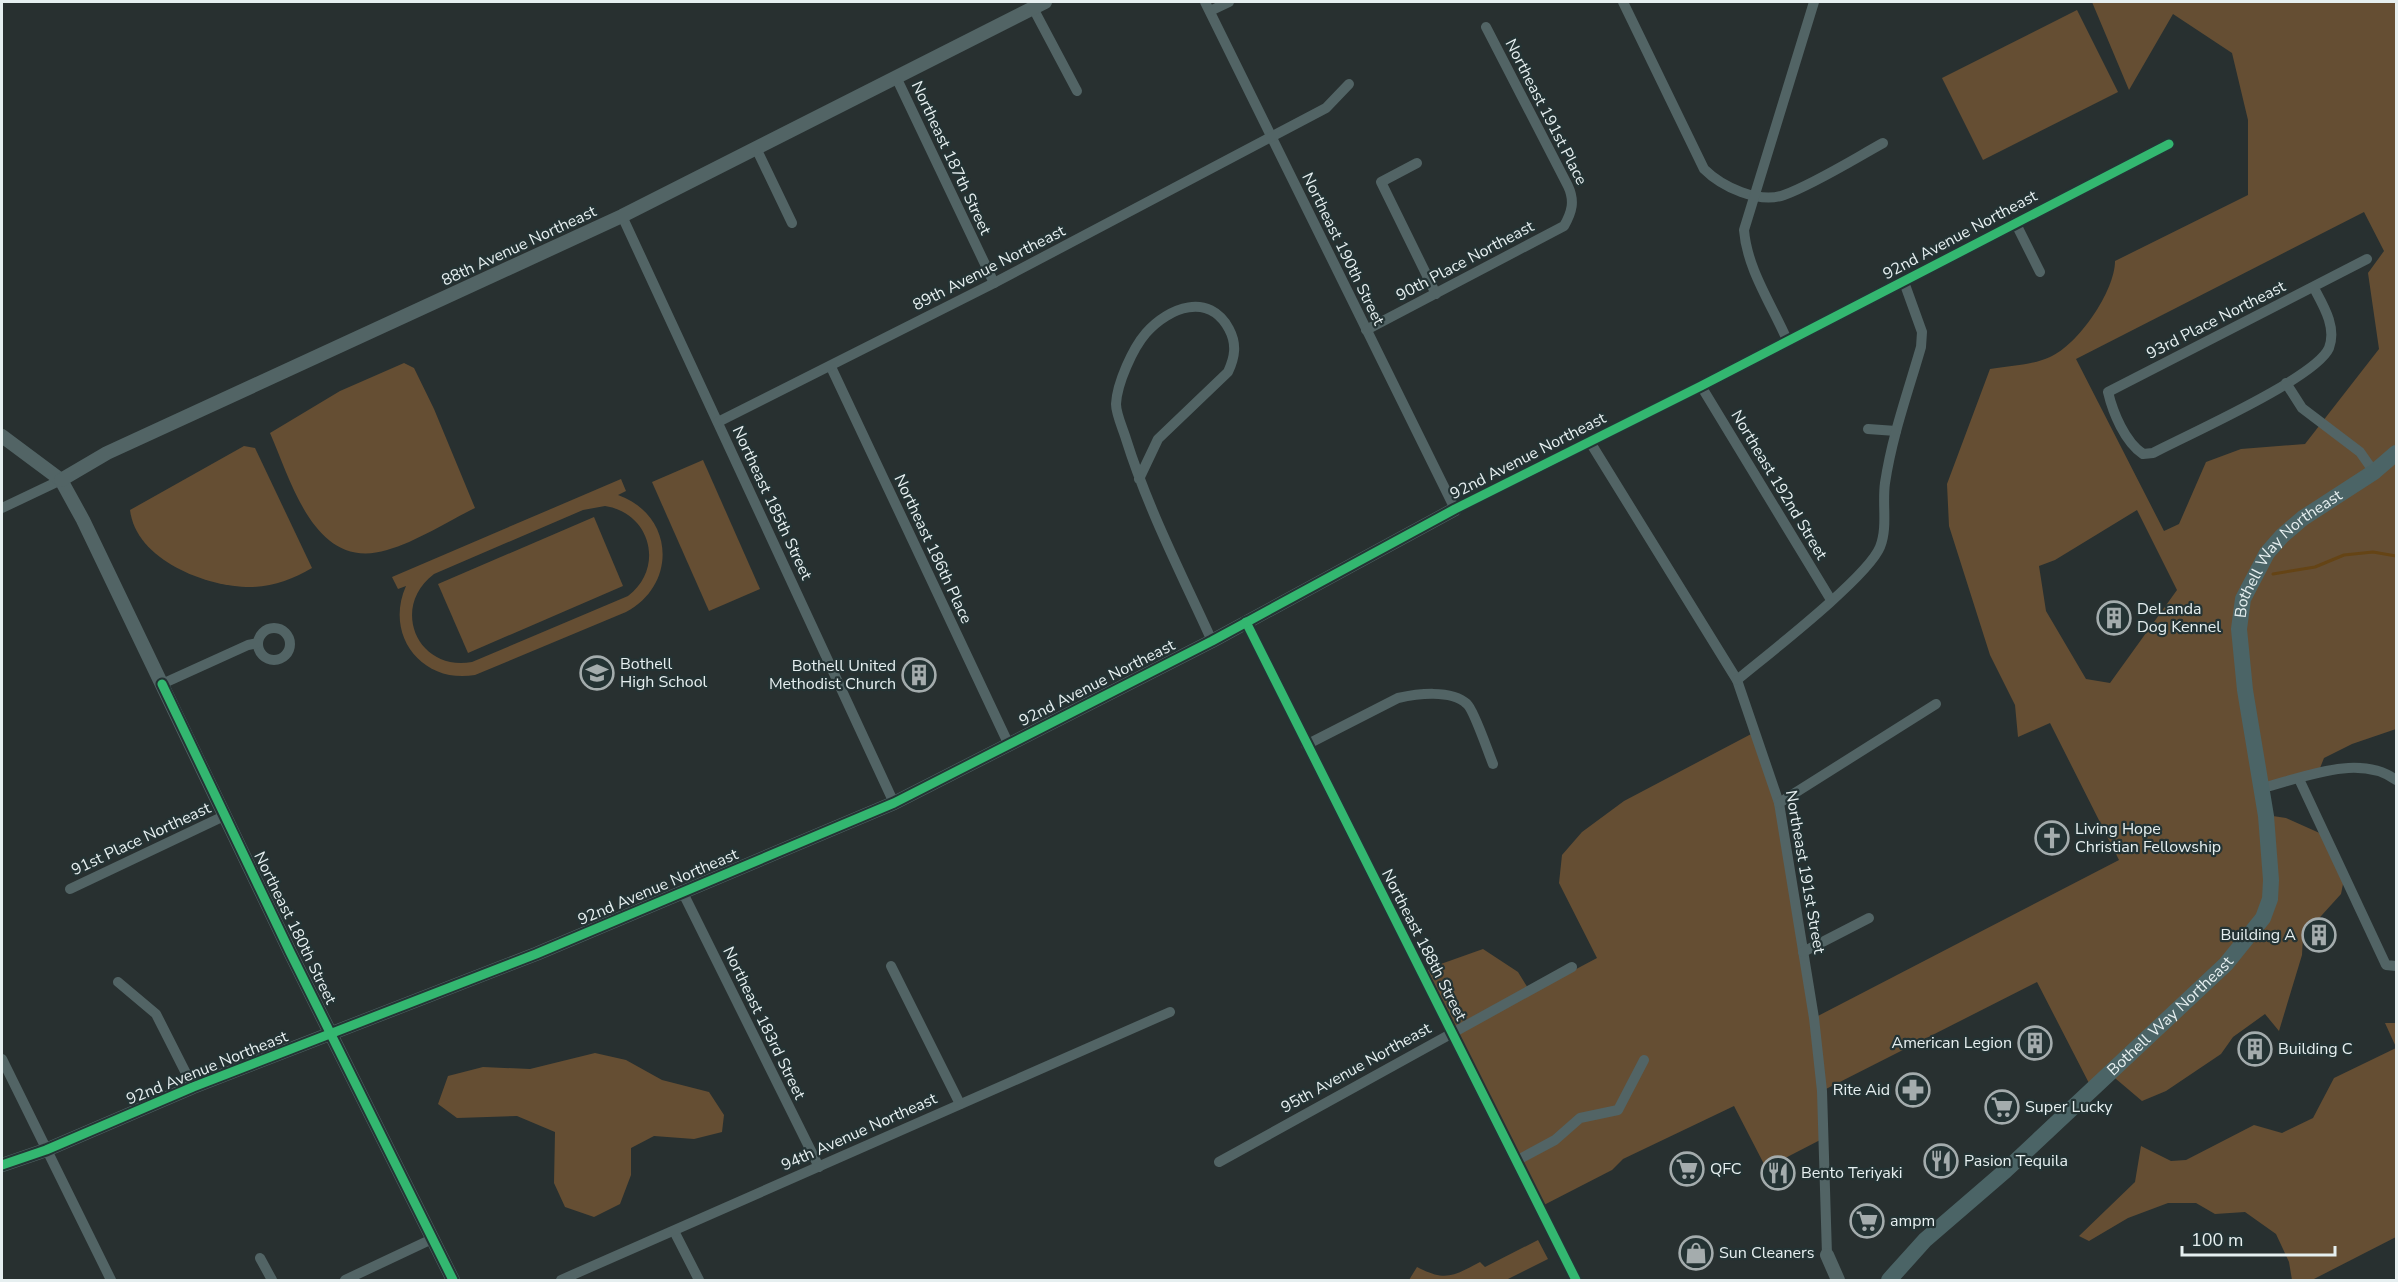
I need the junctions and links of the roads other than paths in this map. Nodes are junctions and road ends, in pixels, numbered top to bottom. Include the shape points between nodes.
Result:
1 (1229, 2) edge
2 (1623, 2) edge
3 (1814, 2) edge
4 (1039, 4) edge
5 (1208, 6) edge
6 (1486, 27) dead end
7 (896, 77) junction
8 (1349, 84) dead end
9 (1077, 91) dead end
10 (1271, 137) junction
11 (1883, 143) dead end
12 (2169, 144) dead end
13 (756, 148) junction
14 (1417, 163) dead end
15 (1752, 196) junction
16 (1572, 212) joint
17 (622, 216) junction
18 (2015, 222) junction
19 (792, 223) dead end
20 (2367, 259) dead end
21 (2040, 273) dead end
22 (1904, 282) junction
23 (994, 283) junction
24 (2313, 288) junction
25 (1436, 294) junction
26 (1366, 330) junction
27 (1787, 340) junction
28 (831, 367) junction
29 (2286, 383) junction
30 (1701, 386) junction
31 (718, 422) junction
32 (1868, 429) dead end
33 (1896, 431) junction
34 (2, 436) edge
35 (1590, 442) junction
36 (2397, 453) edge
37 (2374, 472) junction
38 (1138, 479) junction
39 (61, 480) junction
40 (2, 508) edge
41 (1455, 509) junction
42 (1831, 600) junction
43 (1246, 622) junction
44 (1212, 641) junction
45 (258, 643) dead end
46 (1737, 680) junction
47 (162, 684) junction
48 (1936, 704) dead end
49 (1009, 745) junction
50 (1306, 745) junction
51 (1493, 764) dead end
52 (2299, 779) junction
53 (2397, 780) edge
54 (2262, 788) junction
55 (894, 803) junction
56 (1779, 803) junction
57 (224, 816) junction
58 (70, 888) dead end
59 (683, 893) junction
60 (1869, 918) dead end
61 (1803, 952) junction
62 (891, 966) dead end
63 (2397, 966) edge
64 (1572, 967) dead end
65 (118, 982) dead end
66 (1170, 1012) dead end
67 (1451, 1032) junction
68 (331, 1035) junction
69 (2, 1059) edge
70 (1644, 1060) dead end
71 (193, 1087) junction
72 (960, 1104) junction
73 (46, 1150) junction
74 (1516, 1161) junction
75 (1219, 1162) dead end
76 (2, 1165) edge
77 (819, 1167) junction
78 (674, 1231) junction
79 (432, 1239) junction
80 (1827, 1255) joint
81 (260, 1258) dead end
82 (111, 1281) edge
83 (272, 1281) edge
84 (345, 1281) edge
85 (453, 1281) edge
86 (561, 1281) edge
87 (699, 1281) edge
88 (1576, 1281) edge
89 (1838, 1281) edge
90 (1889, 1281) edge

1 - 5 street
2 - 15 street via 1704,169
3 - 15 street
4 - 7 street, 88th Avenue Northeast
4 - 9 street
5 - 10 street, Northeast 190th Street
6 - 16 street, Northeast 191st Place via 1568,186
7 - 13 street, 88th Avenue Northeast
7 - 23 street, Northeast 187th Street
8 - 10 street, 89th Avenue Northeast via 1326,108
10 - 23 street, 89th Avenue Northeast
10 - 26 street, Northeast 190th Street
11 - 15 street via 1783,196
12 - 18 street, 92nd Avenue Northeast
13 - 17 street, 88th Avenue Northeast
13 - 19 street
14 - 25 street via 1381,182
15 - 27 street via 1744,230 1745,248
16 - 25 street, 90th Place Northeast via 1564,226
17 - 31 street, Northeast 185th Street
17 - 39 street, 88th Avenue Northeast via 107,453
18 - 21 street
18 - 22 street, 92nd Avenue Northeast
20 - 24 street, 93rd Place Northeast
22 - 27 street, 92nd Avenue Northeast
22 - 33 street via 1922,332 1922,347
23 - 28 street, 89th Avenue Northeast
24 - 29 street via 2329,317 2328,349 2314,366
24 - 29 street, 93rd Place Northeast via 2108,392 2120,424 2143,454 2153,453
25 - 26 street, 90th Place Northeast
26 - 41 street, Northeast 190th Street
27 - 30 street, 92nd Avenue Northeast
28 - 31 street, 89th Avenue Northeast
28 - 49 street, Northeast 186th Place
29 - 37 street via 2302,408 2360,452
30 - 35 street, 92nd Avenue Northeast
30 - 42 street, Northeast 192nd Street
31 - 55 street, Northeast 185th Street
32 - 33 street
33 - 42 street via 1884,486 1884,533 1879,549
34 - 39 street, Northeast 180th Street
35 - 41 street, 92nd Avenue Northeast
35 - 46 street, Northeast 191st Street
36 - 37 main road, Bothell Way Northeast
37 - 54 main road, Bothell Way Northeast via 2282,536 2267,553 2243,598 2239,629 2245,690
38 - 38 street via 1158,439 1228,372 1234,360 1232,333 1214,309 1192,306 1175,310 1147,332 1130,356 1116,405
38 - 44 street
39 - 40 street, 88th Avenue Northeast
39 - 47 street, Northeast 180th Street
41 - 43 street, 92nd Avenue Northeast
42 - 46 street
43 - 44 street, 92nd Avenue Northeast
43 - 50 street, Northeast 188th Street
44 - 49 street, 92nd Avenue Northeast
45 - 47 street
46 - 56 street, Northeast 191st Street
47 - 57 street, Northeast 180th Street
48 - 56 street
49 - 55 street, 92nd Avenue Northeast
50 - 51 street via 1398,698 1436,695 1468,704
50 - 67 street, Northeast 188th Street
52 - 53 street via 2330,770 2376,769
52 - 54 street
52 - 63 street via 2386,965
54 - 90 main road, Bothell Way Northeast via 2270,899 2249,938 2005,1171 1925,1240
55 - 59 street, 92nd Avenue Northeast
56 - 61 street, Northeast 191st Street
57 - 58 street, 91st Place Northeast
57 - 68 street, Northeast 180th Street
59 - 68 street, 92nd Avenue Northeast
59 - 77 street, Northeast 183rd Street
60 - 61 street
61 - 80 street, Northeast 191st Street via 1822,1091
62 - 72 street
64 - 67 street, 95th Avenue Northeast
65 - 71 street via 156,1014
66 - 72 street, 94th Avenue Northeast
67 - 74 street, Northeast 188th Street
67 - 75 street, 95th Avenue Northeast
68 - 71 street, 92nd Avenue Northeast
68 - 79 street, Northeast 180th Street
69 - 73 street
70 - 74 street via 1618,1110 1580,1118 1555,1140
71 - 73 street, 92nd Avenue Northeast
72 - 77 street, 94th Avenue Northeast
73 - 76 street, 92nd Avenue Northeast
73 - 82 street
74 - 88 street, Northeast 188th Street
77 - 78 street, 94th Avenue Northeast
78 - 86 street, 94th Avenue Northeast
78 - 87 street
79 - 84 street
79 - 85 street, Northeast 180th Street
80 - 89 street, Northeast 191st Street
81 - 83 street

